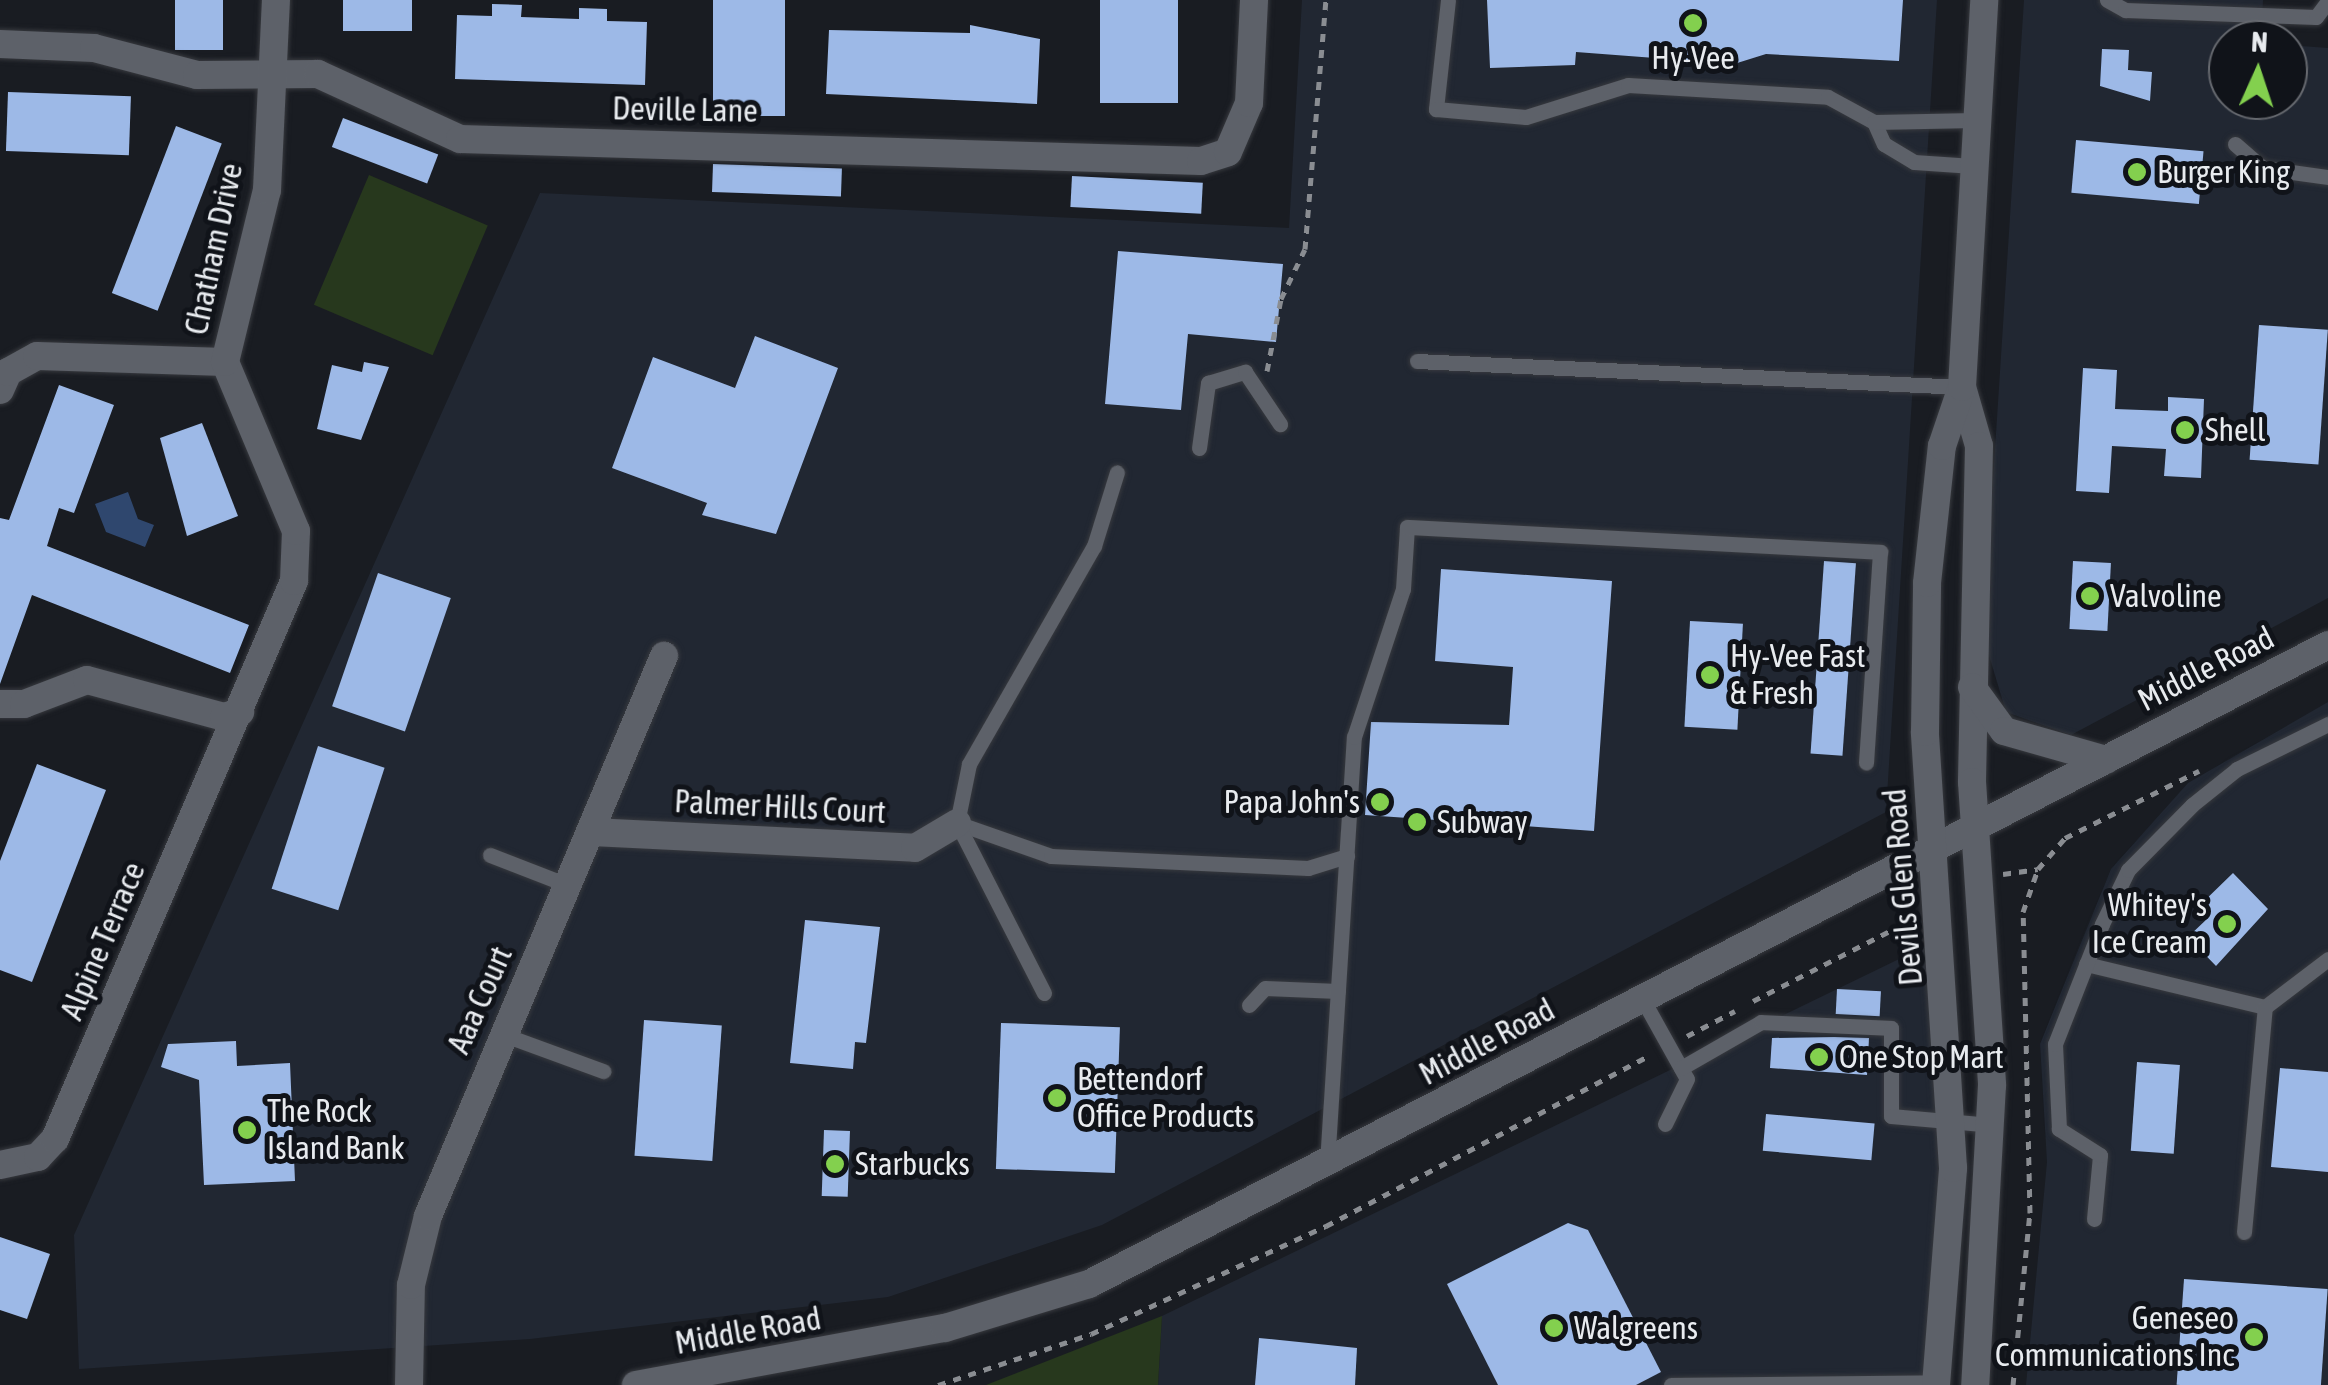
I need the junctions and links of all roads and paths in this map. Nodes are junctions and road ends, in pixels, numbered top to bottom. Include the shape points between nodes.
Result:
1 (276, 0) edge
2 (1254, 0) edge
3 (1326, 0) edge
4 (1448, 0) edge
5 (1984, 0) edge
6 (2107, 0) edge
7 (2328, 1) edge
8 (0, 44) edge
9 (274, 74) junction
10 (1976, 120) junction
11 (1874, 122) junction
12 (2235, 144) dead end
13 (1973, 166) junction
14 (2328, 178) edge
15 (1418, 361) dead end
16 (224, 362) junction
17 (1260, 387) junction
18 (1962, 387) junction
19 (0, 390) edge
20 (1280, 424) dead end
21 (1199, 448) dead end
22 (1117, 472) dead end
23 (2328, 645) edge
24 (664, 656) dead end
25 (1972, 686) junction
26 (0, 704) edge
27 (240, 712) junction
28 (2328, 724) edge
29 (2106, 760) junction
30 (2219, 762) dead end
31 (1866, 764) dead end
32 (958, 823) junction
33 (1976, 828) junction
34 (592, 832) junction
35 (1935, 849) junction
36 (490, 856) dead end
37 (1347, 856) junction
38 (2038, 869) junction
39 (570, 886) junction
40 (1979, 886) junction
41 (1941, 905) junction
42 (2328, 959) edge
43 (2086, 964) junction
44 (1338, 991) junction
45 (1044, 993) dead end
46 (1643, 1000) junction
47 (1248, 1004) dead end
48 (2265, 1007) junction
49 (502, 1034) junction
50 (1668, 1046) junction
51 (1681, 1068) junction
52 (603, 1071) dead end
53 (1952, 1121) junction
54 (1666, 1124) dead end
55 (1991, 1125) junction
56 (1327, 1164) junction
57 (0, 1165) edge
58 (2094, 1218) dead end
59 (2244, 1232) dead end
60 (1937, 1384) edge
61 (409, 1385) edge
62 (636, 1385) edge
63 (938, 1385) edge
64 (1671, 1385) edge
65 (1975, 1385) edge
66 (2013, 1385) edge

1 - 9 main road, Chatham Drive
2 - 9 main road, Deville Lane via 1249,103 1228,152 1201,160 460,139 318,74
3 - 17 path via 1305,249 1281,299 1277,349
4 - 11 lane via 1436,109 1526,117 1628,84 1828,97
5 - 10 main road, Devils Glen Road
6 - 7 lane via 2125,10 2316,17
8 - 9 main road, Deville Lane via 94,48 197,75
9 - 16 main road, Chatham Drive via 267,190
10 - 11 lane
10 - 13 main road, Devils Glen Road
11 - 13 lane via 1884,144 1914,162
12 - 14 lane via 2262,168
13 - 18 main road, Devils Glen Road
15 - 18 lane
16 - 19 main road via 37,356 8,372
16 - 27 main road, Chatham Drive via 296,531 294,582
17 - 20 lane
17 - 21 lane via 1245,372 1208,383
18 - 25 main road, Devils Glen Road via 1979,446
18 - 35 main road, Devils Glen Road via 1942,446 1927,583
22 - 32 lane via 1094,546 969,764
23 - 29 main road, Middle Road
24 - 34 main road, Aaa Court
25 - 29 main road via 2004,731
25 - 33 main road, Devils Glen Road
26 - 27 main road via 24,704 87,680 224,717
27 - 57 main road, Alpine Terrace via 55,1139 38,1157
28 - 43 lane via 2237,769 2192,804 2128,870
29 - 33 main road, Middle Road
30 - 38 path via 2065,838
31 - 37 lane via 1880,552 1407,527 1403,588 1354,737
32 - 34 main road, Palmer Hills Court via 914,848
32 - 37 lane via 1051,856 1308,868
32 - 45 lane
33 - 35 main road, Middle Road
33 - 40 main road, Devils Glen Road
34 - 39 main road, Aaa Court
35 - 41 main road, Devils Glen Road
35 - 46 main road, Middle Road
36 - 39 lane
37 - 44 lane
38 - 40 path via 2022,864
38 - 66 path via 2023,912 2030,1213
39 - 49 main road, Aaa Court
40 - 55 main road, Devils Glen Road
41 - 50 path
41 - 53 main road, Devils Glen Road
42 - 48 lane
43 - 48 lane
43 - 58 lane via 2055,1044 2059,1129 2100,1155
44 - 47 lane via 1265,988
44 - 56 lane
46 - 50 lane
46 - 56 main road, Middle Road
48 - 59 lane
49 - 52 lane
49 - 61 main road, Aaa Court via 428,1216 412,1284
50 - 51 lane
50 - 63 path via 1326,1226 1091,1334
51 - 53 lane via 1761,1022 1891,1028 1891,1116
51 - 54 lane via 1687,1079
53 - 55 lane
53 - 60 main road, Devils Glen Road
55 - 65 main road, Devils Glen Road
56 - 62 main road, Middle Road via 1089,1284 945,1328
60 - 64 lane

